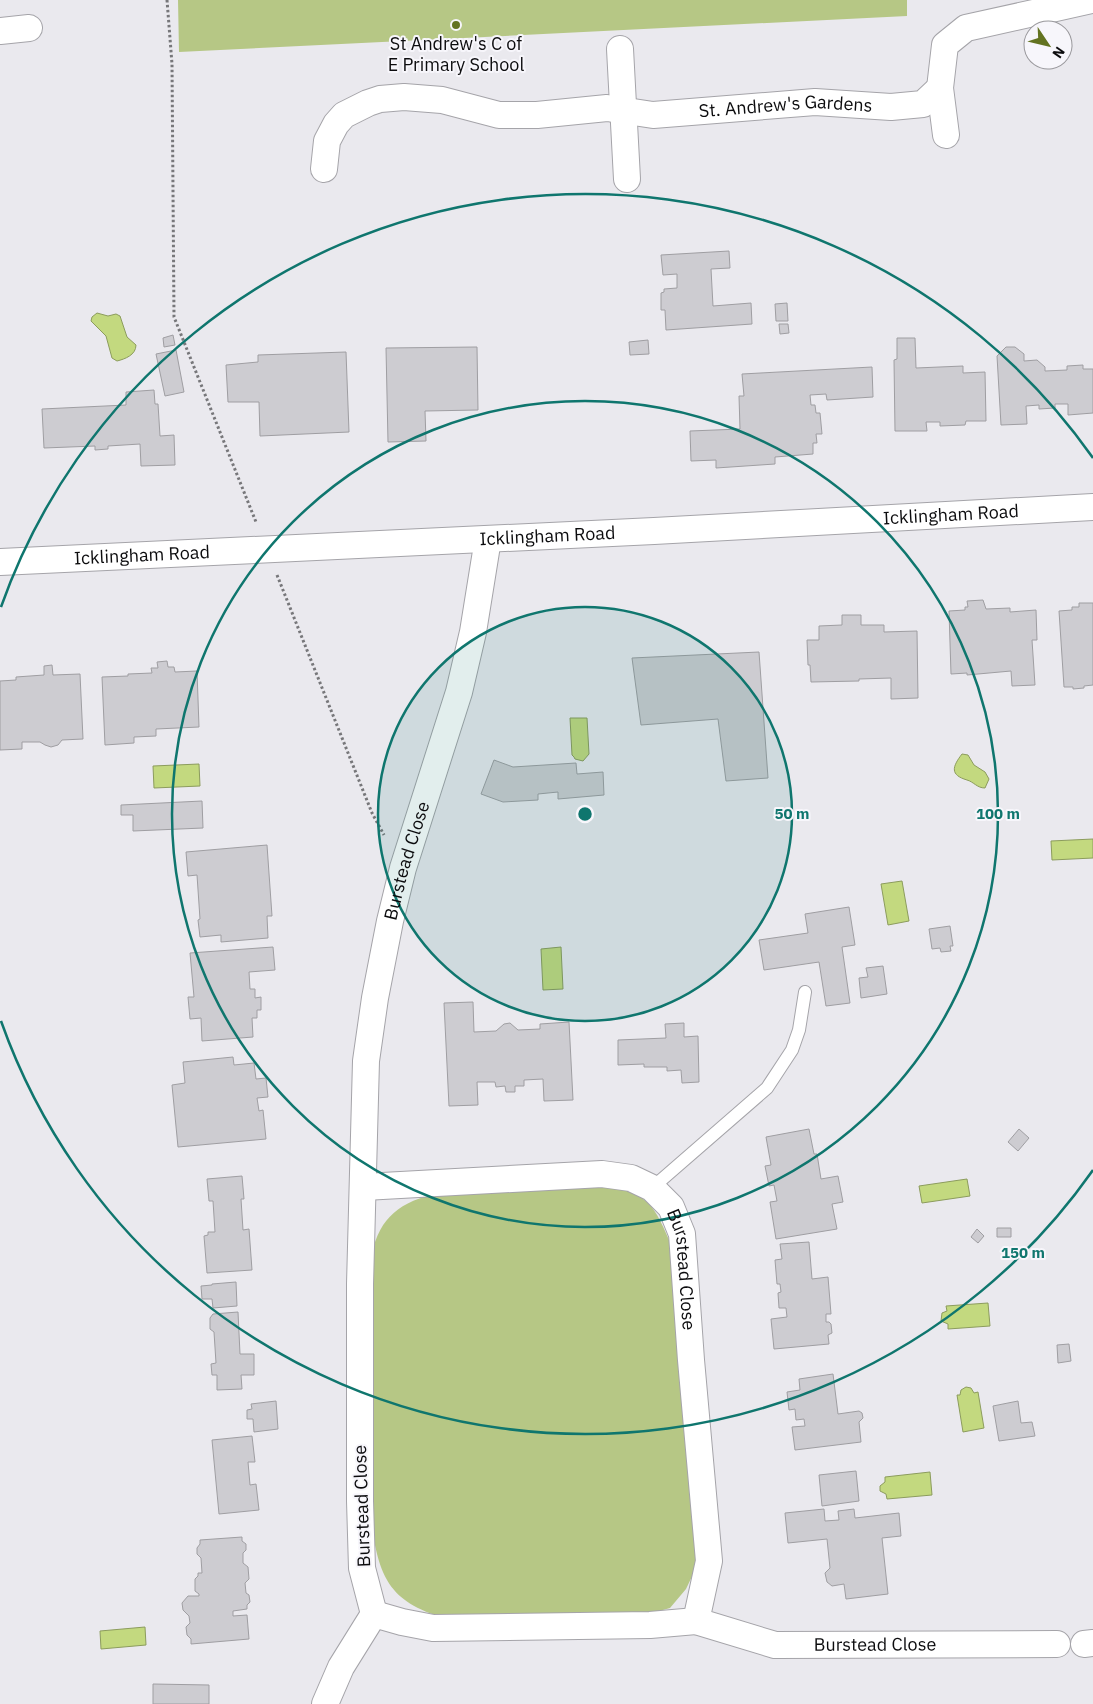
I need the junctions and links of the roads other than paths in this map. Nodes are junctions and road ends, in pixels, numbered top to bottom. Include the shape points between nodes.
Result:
1 (1092, 0) edge
2 (28, 28) dead end
3 (0, 31) edge
4 (620, 49) dead end
5 (940, 88) junction
6 (624, 110) junction
7 (946, 135) dead end
8 (324, 169) dead end
9 (628, 179) dead end
10 (1093, 507) edge
11 (488, 539) junction
12 (0, 562) edge
13 (805, 992) dead end
14 (364, 1187) junction
15 (652, 1188) junction
16 (374, 1614) junction
17 (696, 1621) junction
18 (1057, 1644) dead end
19 (325, 1704) edge

1 - 5 street via 966,28 945,46
2 - 3 street
4 - 6 street
5 - 6 street, St. Andrew's Gardens via 923,104 891,107 814,102 653,115
5 - 7 street
6 - 8 street, St. Andrew's Gardens via 607,108 499,115 442,100 380,99 344,115 336,124 327,141
6 - 9 street
10 - 11 street, Icklingham Road
11 - 12 street, Icklingham Road
11 - 14 street, Burstead Close via 474,632 459,692 403,868 377,988 366,1060
13 - 15 lane via 792,1050 767,1088
14 - 15 street, Burstead Close via 602,1174 631,1178
14 - 16 street, Burstead Close via 360,1284 360,1502 362,1568
15 - 17 street, Burstead Close via 671,1207 682,1234 709,1561
16 - 17 street, Burstead Close via 433,1628 650,1625
16 - 19 street via 342,1667
17 - 18 street, Burstead Close via 774,1645

